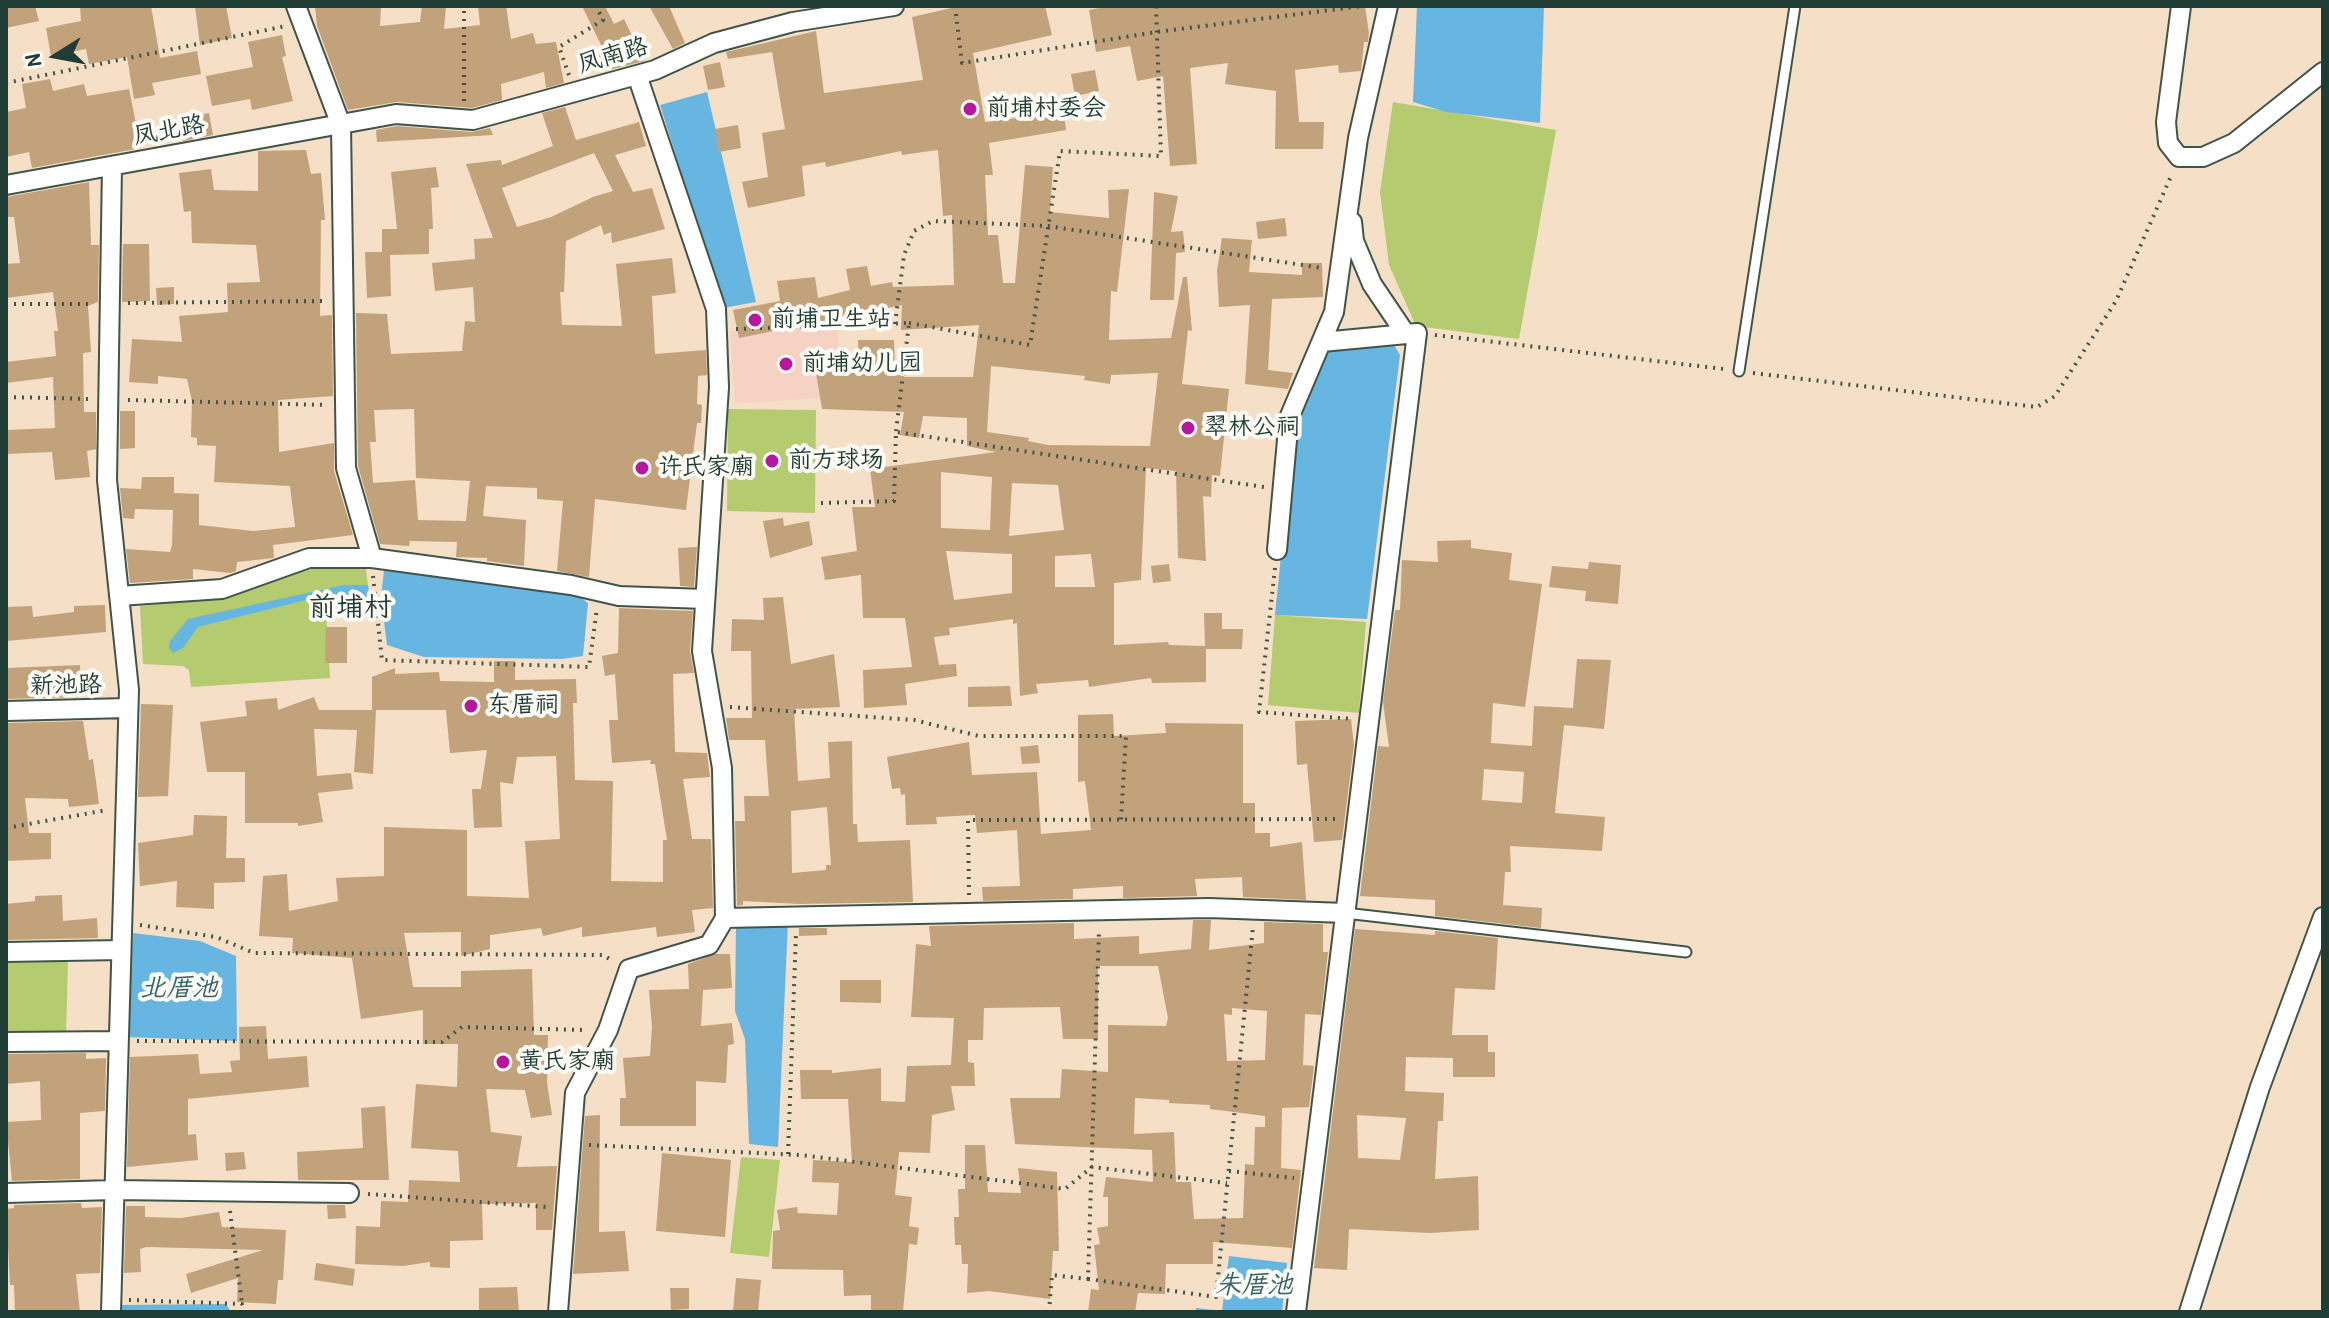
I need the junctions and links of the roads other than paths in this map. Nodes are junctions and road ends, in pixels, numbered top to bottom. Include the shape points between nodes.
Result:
1 (894, 6) edge
2 (1388, 6) edge
3 (1795, 6) edge
4 (2181, 6) edge
5 (299, 14) edge
6 (2323, 72) edge
7 (637, 75) junction
8 (341, 125) junction
9 (112, 166) junction
10 (6, 185) edge
11 (1350, 201) junction
12 (1410, 331) junction
13 (1322, 342) junction
14 (1739, 371) road end
15 (1277, 550) road end
16 (372, 558) junction
17 (119, 596) junction
18 (705, 599) junction
19 (128, 708) junction
20 (6, 711) edge
21 (1345, 913) junction
22 (2323, 917) edge
23 (725, 918) junction
24 (121, 950) junction
25 (6, 952) edge
26 (1686, 952) dead end
27 (118, 1041) junction
28 (6, 1042) edge
29 (114, 1190) junction
30 (6, 1193) edge
31 (349, 1193) road end
32 (111, 1306) edge
33 (558, 1312) edge
34 (1296, 1312) edge
35 (2189, 1312) edge

1 - 7 street, 凤南路 via 793,22 714,43
2 - 11 street via 1358,138
3 - 14 lane
4 - 6 street via 2166,122 2168,143 2179,157 2203,157 2234,143
5 - 8 street
7 - 8 street, 凤南路 via 473,120 396,114
7 - 18 street via 716,309 719,387
8 - 9 street, 凤北路
8 - 16 street via 346,468
9 - 10 street, 凤北路
9 - 17 street via 107,480
11 - 12 street via 1354,241 1372,284
11 - 13 street via 1334,312
12 - 13 street
12 - 21 street
13 - 15 street via 1289,418
16 - 17 street via 309,558 222,589
16 - 18 street via 619,596
17 - 19 street
18 - 23 street via 702,651 722,768
19 - 20 street, 新池路
19 - 24 street
21 - 23 street via 1099,910
21 - 26 lane
21 - 34 street
22 - 35 street via 2260,1087
23 - 33 street via 709,945 629,969 608,1030 575,1093
24 - 25 street
24 - 27 street
27 - 28 street
27 - 29 street
29 - 30 street
29 - 31 street
29 - 32 street

